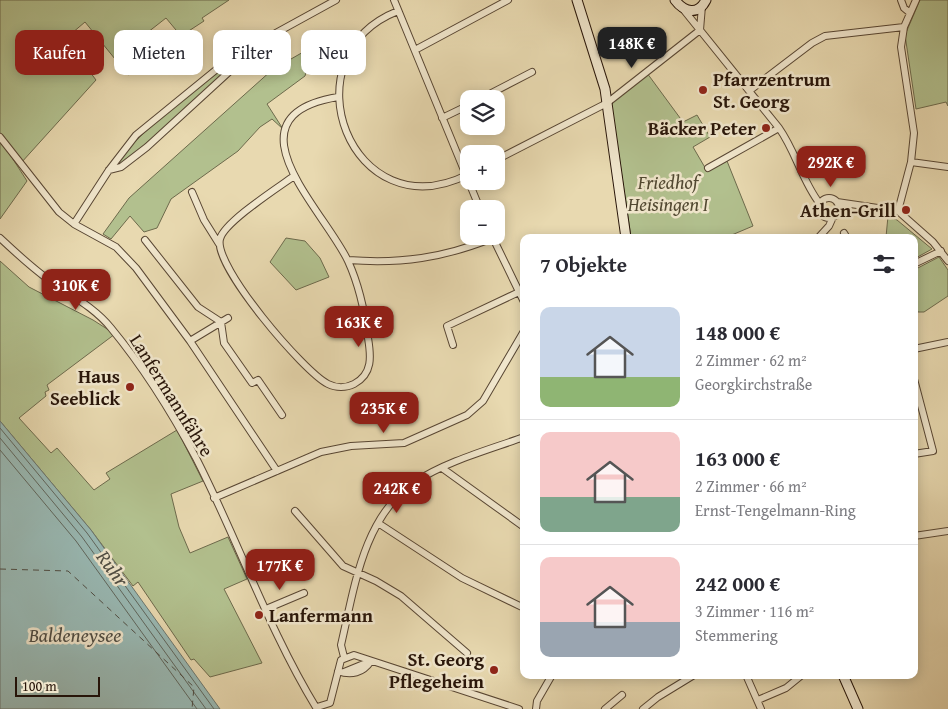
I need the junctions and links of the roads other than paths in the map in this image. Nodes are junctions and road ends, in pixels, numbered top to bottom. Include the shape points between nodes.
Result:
1 (336, 0) edge
2 (394, 0) edge
3 (508, 0) edge
4 (577, 0) edge
5 (676, 0) edge
6 (901, 0) edge
7 (916, 0) edge
8 (704, 3) edge
9 (683, 9) junction
10 (398, 11) junction
11 (910, 13) junction
12 (904, 27) junction
13 (281, 30) edge
14 (700, 30) junction
15 (414, 50) junction
16 (213, 72) edge
17 (532, 72) dead end
18 (225, 75) edge
19 (605, 89) junction
20 (497, 90) edge
21 (749, 91) junction
22 (618, 94) junction
23 (338, 97) junction
24 (607, 103) junction
25 (460, 109) edge
26 (442, 118) junction
27 (779, 128) junction
28 (0, 137) edge
29 (127, 145) junction
30 (137, 154) junction
31 (505, 155) edge
32 (460, 159) edge
33 (911, 162) junction
34 (948, 167) edge
35 (708, 168) dead end
36 (109, 170) junction
37 (294, 176) junction
38 (460, 178) edge
39 (810, 190) junction
40 (192, 192) dead end
41 (826, 198) junction
42 (837, 202) junction
43 (820, 204) junction
44 (855, 205) junction
45 (839, 210) junction
46 (898, 211) junction
47 (824, 216) junction
48 (833, 217) junction
49 (74, 224) junction
50 (824, 231) junction
51 (625, 234) edge
52 (821, 234) edge
53 (0, 238) edge
54 (145, 240) dead end
55 (219, 244) junction
56 (472, 245) edge
57 (496, 245) edge
58 (941, 251) junction
59 (348, 260) junction
60 (948, 261) edge
61 (918, 262) edge
62 (519, 292) joint
63 (228, 318) dead end
64 (221, 322) junction
65 (520, 338) edge
66 (190, 342) junction
67 (948, 342) edge
68 (453, 346) dead end
69 (918, 348) edge
70 (918, 406) edge
71 (282, 415) dead end
72 (520, 439) edge
73 (918, 453) edge
74 (442, 468) junction
75 (277, 471) junction
76 (214, 498) junction
77 (295, 510) dead end
78 (378, 523) junction
79 (520, 524) edge
80 (948, 532) edge
81 (918, 536) edge
82 (359, 573) junction
83 (304, 592) dead end
84 (520, 606) edge
85 (266, 609) junction
86 (467, 653) dead end
87 (347, 656) junction
88 (371, 661) junction
89 (340, 672) junction
90 (550, 679) edge
91 (687, 679) edge
92 (748, 679) edge
93 (797, 679) edge
94 (844, 679) edge
95 (622, 695) dead end
96 (758, 700) junction
97 (332, 706) edge
98 (317, 708) edge
99 (519, 709) edge
100 (536, 709) edge
101 (605, 709) edge
102 (643, 709) edge
103 (761, 709) edge
104 (858, 709) edge

1 - 13 street
2 - 10 street
3 - 15 street
4 - 19 street
5 - 9 street
6 - 11 street
7 - 11 street
8 - 9 street via 692,11
8 - 14 street
9 - 14 street
10 - 15 street
10 - 23 street via 372,26 352,46 345,62
11 - 12 street
12 - 21 street via 825,36
12 - 33 street via 902,58 914,133
14 - 21 street
14 - 22 street
15 - 26 street
16 - 29 street
17 - 20 street
18 - 30 street
19 - 22 street
19 - 24 street
21 - 27 street
22 - 24 street
23 - 37 street via 306,105 290,121 284,146
23 - 38 street via 346,131 353,145 385,178 409,187 428,188
24 - 31 street
24 - 51 street
25 - 26 street
26 - 32 street
27 - 35 street
27 - 39 street
28 - 49 street via 58,212
29 - 30 street
29 - 36 street
30 - 36 street via 121,167
33 - 34 street
33 - 46 street
36 - 49 street
37 - 55 street via 228,227
37 - 59 street
39 - 41 street
39 - 43 street
40 - 55 street
41 - 42 street
41 - 43 street
42 - 44 street
42 - 45 street
43 - 47 street
44 - 45 street
44 - 46 street
45 - 48 street
46 - 58 street
47 - 48 street
47 - 50 street
48 - 50 street
49 - 66 street via 116,247 124,255 147,281
50 - 52 street
53 - 76 street, Lanfermannfähre via 27,264 80,300 110,326 153,385 195,457
54 - 64 street via 198,307
55 - 59 street via 237,281 268,326 315,375 336,387 359,381 369,368 371,359 365,318
56 - 59 street via 446,255 423,259
57 - 62 street
58 - 60 street
58 - 61 street
62 - 68 street via 449,325 446,328
63 - 64 street
64 - 66 street
64 - 71 street via 224,344 238,366 252,383 258,380
65 - 75 street via 483,401 467,415 404,443 338,447
66 - 75 street
67 - 69 street
70 - 73 street via 933,451
72 - 74 street
74 - 78 street via 404,490
74 - 79 street
75 - 76 street
76 - 85 street, Lanfermannfähre
77 - 82 street via 343,566
78 - 82 street
78 - 84 street via 462,578
80 - 81 street
82 - 86 street via 406,599
82 - 87 street via 341,645
83 - 85 street
85 - 98 street, Lanfermannfähre
87 - 88 street
87 - 89 street
88 - 89 street via 353,674
88 - 99 street
89 - 97 street
90 - 100 street
91 - 102 street
92 - 96 street
93 - 96 street via 786,688
94 - 104 street
95 - 101 street
96 - 103 street
97 - 98 street

